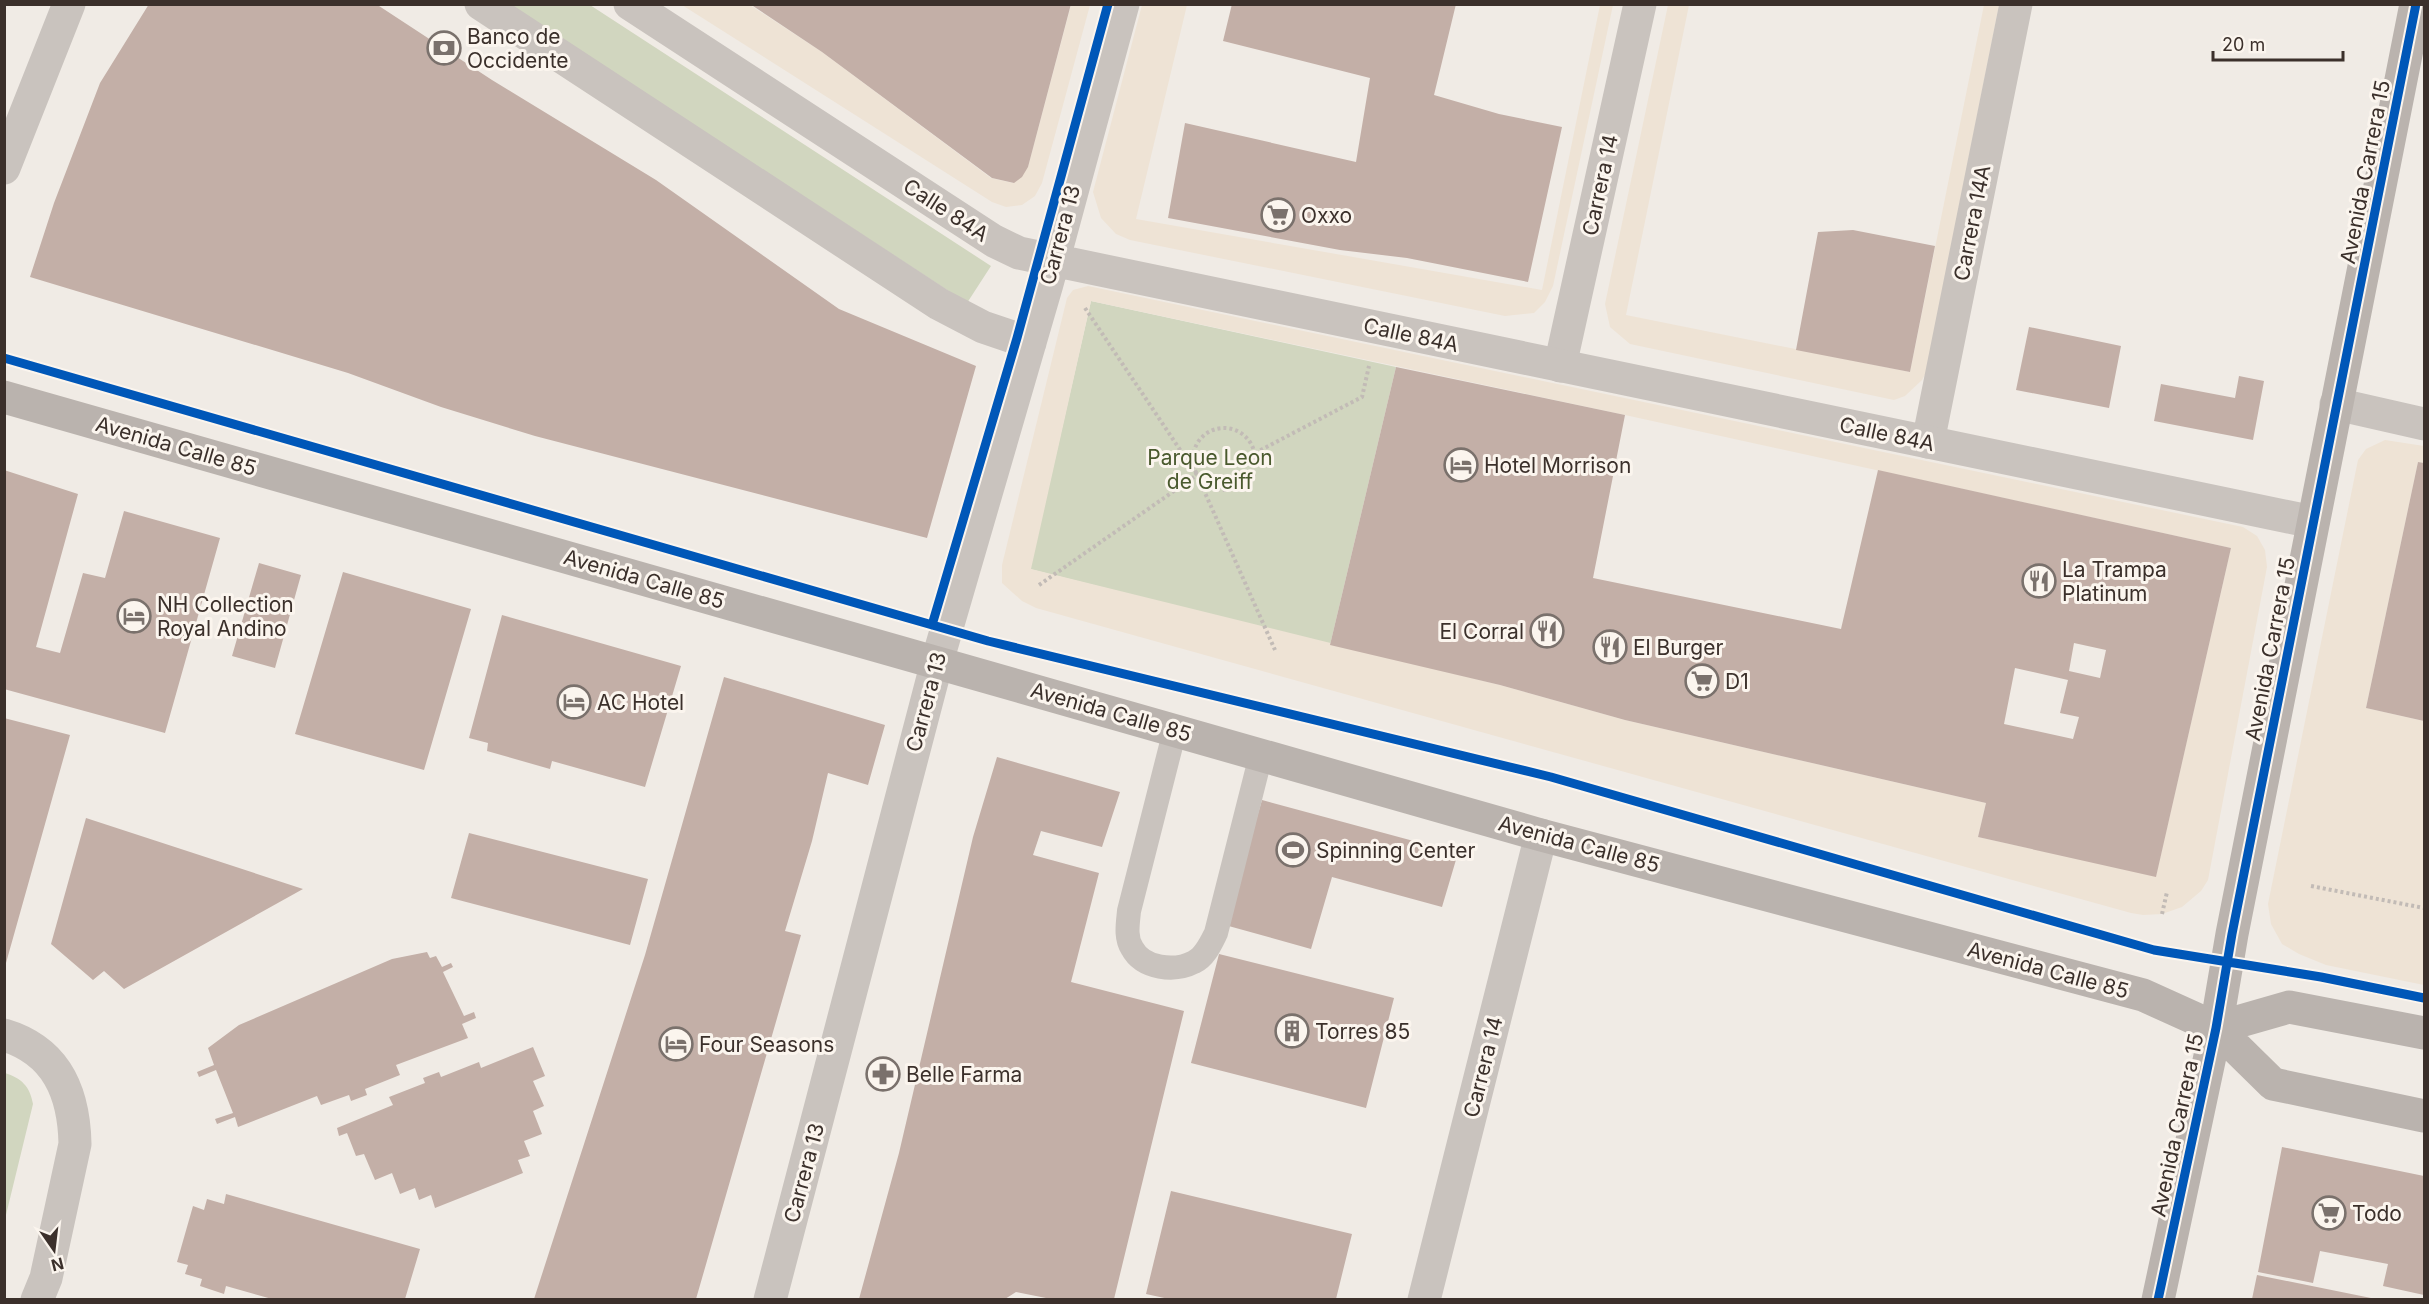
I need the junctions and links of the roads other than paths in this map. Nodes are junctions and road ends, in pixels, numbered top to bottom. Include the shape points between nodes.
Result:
1 (69, 4) edge
2 (481, 4) edge
3 (630, 4) edge
4 (1123, 4) edge
5 (1640, 4) edge
6 (2016, 4) edge
7 (2416, 4) edge
8 (4, 168) edge
9 (1053, 261) junction
10 (1030, 343) junction
11 (1560, 366) junction
12 (4, 397) edge
13 (2336, 404) junction
14 (2424, 424) edge
15 (1928, 442) junction
16 (2313, 522) junction
17 (937, 662) junction
18 (1175, 730) junction
19 (1260, 755) junction
20 (1541, 835) junction
21 (2216, 1028) junction
22 (2424, 1033) edge
23 (4, 1035) edge
24 (2424, 1116) edge
25 (37, 1299) edge
26 (770, 1299) edge
27 (1425, 1299) edge
28 (2158, 1299) edge

1 - 8 street
2 - 10 street via 939,304 983,327
3 - 9 street, Calle 84A via 994,241 1019,253
4 - 9 street, Carrera 13
5 - 11 street, Carrera 14
6 - 15 street, Carrera 14A
7 - 13 main road, Avenida Carrera 15
9 - 10 street, Carrera 13
9 - 11 street, Calle 84A
10 - 17 street, Carrera 13
11 - 15 street, Calle 84A
12 - 17 main road, Avenida Calle 85
13 - 14 street
13 - 16 main road, Avenida Carrera 15
15 - 16 street, Calle 84A
16 - 21 main road, Avenida Carrera 15
17 - 18 main road, Avenida Calle 85
17 - 26 street, Carrera 13
18 - 19 main road, Avenida Calle 85
18 - 19 lane via 1127,930 1131,948 1144,961 1159,967 1195,962 1216,933
19 - 20 main road, Avenida Calle 85
20 - 21 main road, Avenida Calle 85 via 2143,995
20 - 27 street, Carrera 14
21 - 22 main road via 2289,1007
21 - 24 main road, Avenida Calle 85 via 2273,1084
21 - 28 main road, Avenida Carrera 15
23 - 25 street via 26,1042 54,1068 72,1104 75,1124 75,1144 46,1278

